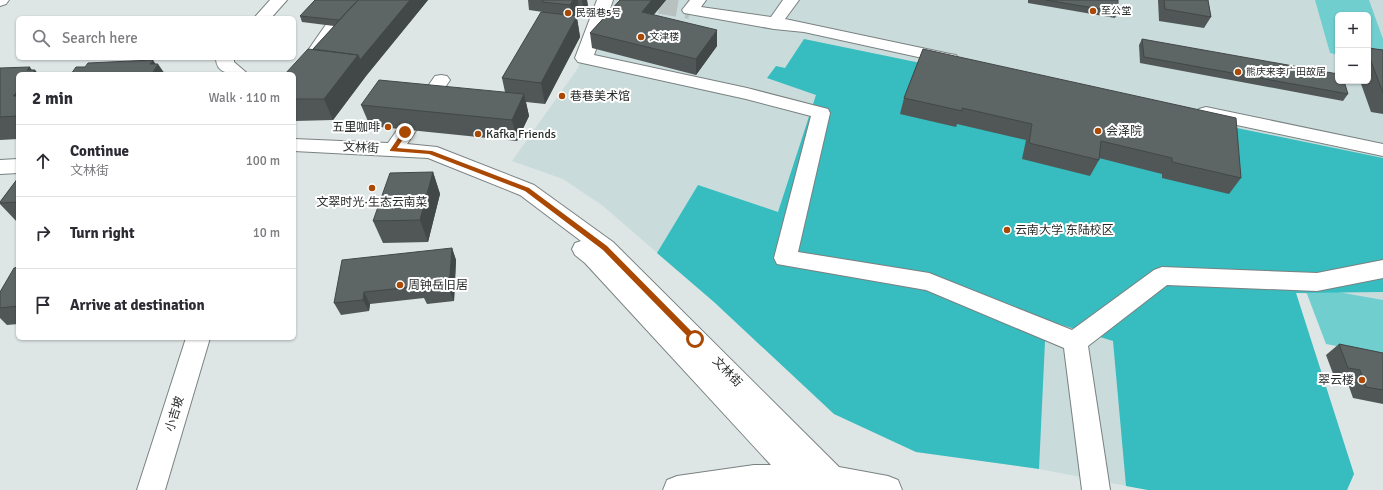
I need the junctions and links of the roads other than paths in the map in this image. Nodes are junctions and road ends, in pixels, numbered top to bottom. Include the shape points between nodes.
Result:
1 (279, 0) edge
2 (351, 0) edge
3 (605, 0) edge
4 (698, 0) edge
5 (791, 0) edge
6 (264, 16) edge
7 (774, 24) junction
8 (225, 60) edge
9 (963, 62) edge
10 (236, 72) edge
11 (296, 77) edge
12 (441, 80) dead end
13 (1192, 110) edge
14 (296, 145) edge
15 (392, 150) junction
16 (1383, 150) edge
17 (0, 155) edge
18 (16, 155) edge
19 (296, 156) edge
20 (16, 166) edge
21 (0, 167) edge
22 (1383, 269) edge
23 (197, 340) edge
24 (1075, 342) junction
25 (762, 435) junction
26 (754, 478) junction
27 (803, 479) junction
28 (832, 480) junction
29 (872, 488) edge
30 (151, 490) edge
31 (677, 490) edge
32 (1096, 490) edge

1 - 6 street
2 - 11 street
3 - 24 street via 584,58 822,113 785,258 929,282
4 - 7 street via 690,10
5 - 7 street
7 - 9 street via 804,27
8 - 10 street via 225,64
12 - 15 street
13 - 16 street
14 - 15 street, 文林街
15 - 28 street, 文林街 via 430,152 527,190 605,248
17 - 18 street
19 - 25 street, 文林街 via 421,162 518,199 593,257
20 - 21 street
22 - 24 street via 1317,282 1162,276
23 - 30 street, 小吉坡
24 - 32 street
25 - 26 street via 763,457
25 - 27 street, 文林街
26 - 27 street
26 - 31 street
27 - 28 street
28 - 29 street

